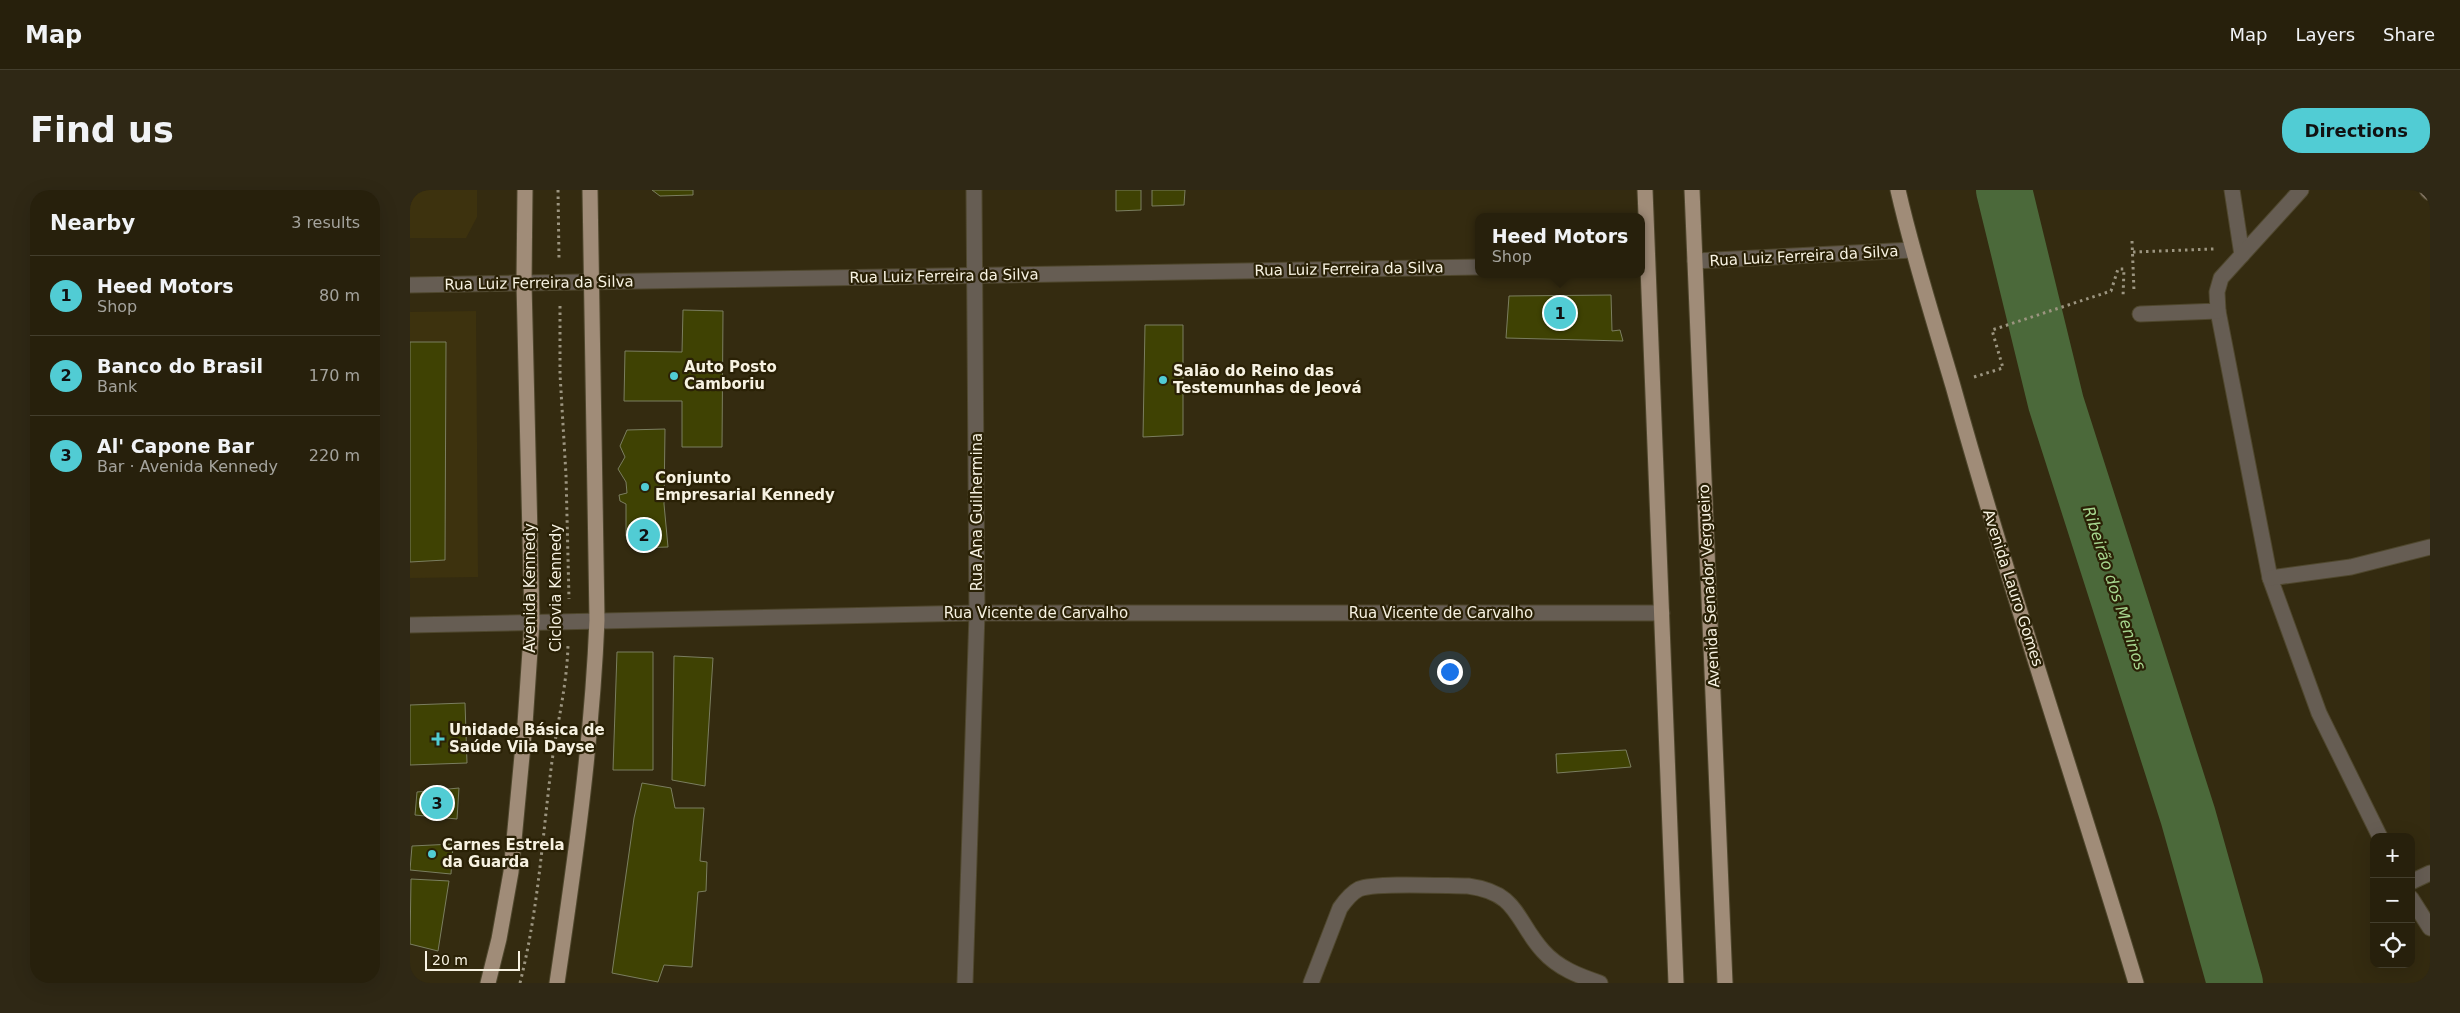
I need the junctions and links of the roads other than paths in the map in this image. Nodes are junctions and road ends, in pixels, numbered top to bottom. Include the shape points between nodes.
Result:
1 (525, 190) edge
2 (590, 190) edge
3 (974, 190) edge
4 (1645, 190) edge
5 (1692, 190) edge
6 (1898, 190) edge
7 (2232, 190) edge
8 (2302, 190) edge
9 (2427, 190) edge
10 (2430, 193) edge
11 (1645, 213) edge
12 (1913, 250) junction
13 (2241, 251) junction
14 (1695, 261) junction
15 (1475, 267) edge
16 (975, 276) junction
17 (1645, 278) edge
18 (592, 281) junction
19 (524, 283) junction
20 (410, 285) edge
21 (2218, 311) junction
22 (2138, 314) road end
23 (2430, 547) edge
24 (2270, 578) junction
25 (977, 613) junction
26 (1662, 613) junction
27 (597, 620) junction
28 (532, 621) junction
29 (410, 625) edge
30 (2378, 833) edge
31 (2430, 873) edge
32 (2415, 880) edge
33 (2415, 904) edge
34 (2430, 928) edge
35 (488, 983) edge
36 (557, 983) edge
37 (965, 983) edge
38 (1311, 983) edge
39 (1600, 983) edge
40 (1676, 983) edge
41 (1725, 983) edge
42 (2136, 983) edge

1 - 19 main road, Avenida Kennedy
2 - 18 main road
3 - 16 street, Rua Ana Guilhermina
4 - 11 main road
5 - 14 main road, Avenida Senador Vergueiro
6 - 12 main road, Avenida Lauro Gomes
7 - 13 street
8 - 13 street
9 - 10 street
12 - 14 street, Rua Luiz Ferreira da Silva
12 - 42 main road, Avenida Lauro Gomes via 1985,501
13 - 21 street via 2219,282
14 - 41 main road, Avenida Senador Vergueiro
15 - 16 street, Rua Luiz Ferreira da Silva
16 - 18 street, Rua Luiz Ferreira da Silva
16 - 25 street, Rua Ana Guilhermina
17 - 26 main road
18 - 19 street, Rua Luiz Ferreira da Silva
18 - 27 main road
19 - 20 street, Rua Luiz Ferreira da Silva
19 - 28 main road, Avenida Kennedy
21 - 22 street
21 - 24 street
23 - 24 street via 2352,567
24 - 30 street via 2319,713
25 - 26 street, Rua Vicente de Carvalho
25 - 27 street, Rua Vicente de Carvalho
25 - 37 street, Rua Ana Guilhermina
26 - 40 main road
27 - 28 street, Rua Vicente de Carvalho
27 - 36 main road via 586,770
28 - 29 street, Rua Vicente de Carvalho
28 - 35 main road, Avenida Kennedy via 526,724 511,872
31 - 32 street
33 - 34 street
38 - 39 street via 1340,908 1359,889 1468,886 1484,888 1508,901 1550,958 1573,973

